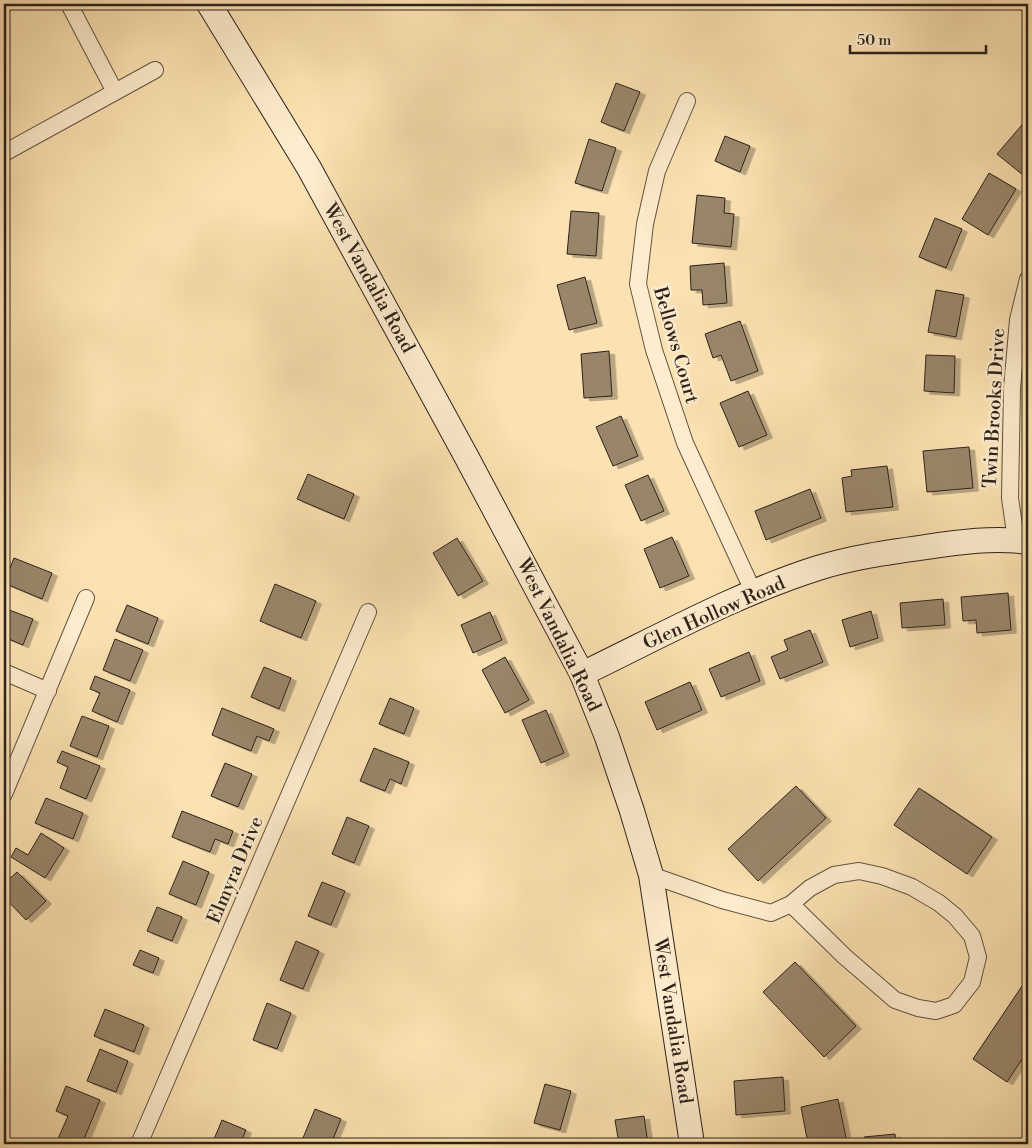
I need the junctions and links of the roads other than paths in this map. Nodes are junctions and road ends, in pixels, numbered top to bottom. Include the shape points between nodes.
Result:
1 (69, 4) edge
2 (209, 4) edge
3 (155, 70) dead end
4 (115, 92) junction
5 (687, 101) dead end
6 (4, 153) edge
7 (1028, 279) edge
8 (1022, 541) edge
9 (753, 591) junction
10 (86, 598) dead end
11 (368, 612) dead end
12 (4, 672) edge
13 (582, 674) junction
14 (48, 691) junction
15 (4, 794) edge
16 (651, 875) junction
17 (791, 904) junction
18 (139, 1144) edge
19 (692, 1144) edge

1 - 4 street
2 - 13 main road, West Vandalia Road via 309,168
3 - 4 street
4 - 6 street
5 - 9 street, Bellows Court via 657,171 645,224 638,284 654,350 685,444
7 - 8 street, Twin Brooks Drive via 1018,320 1012,388 1010,498
8 - 9 main road, Glen Hollow Road via 952,543 887,552 819,568
9 - 13 main road, Glen Hollow Road
10 - 14 street
11 - 18 street, Elmyra Drive
12 - 14 street
13 - 16 main road, West Vandalia Road via 616,765
14 - 15 street
16 - 17 street via 771,913
16 - 19 main road, West Vandalia Road
17 - 17 street via 810,888 834,875 859,870 912,887 955,916 972,936 978,957 972,982 954,1005 936,1011 895,1000

